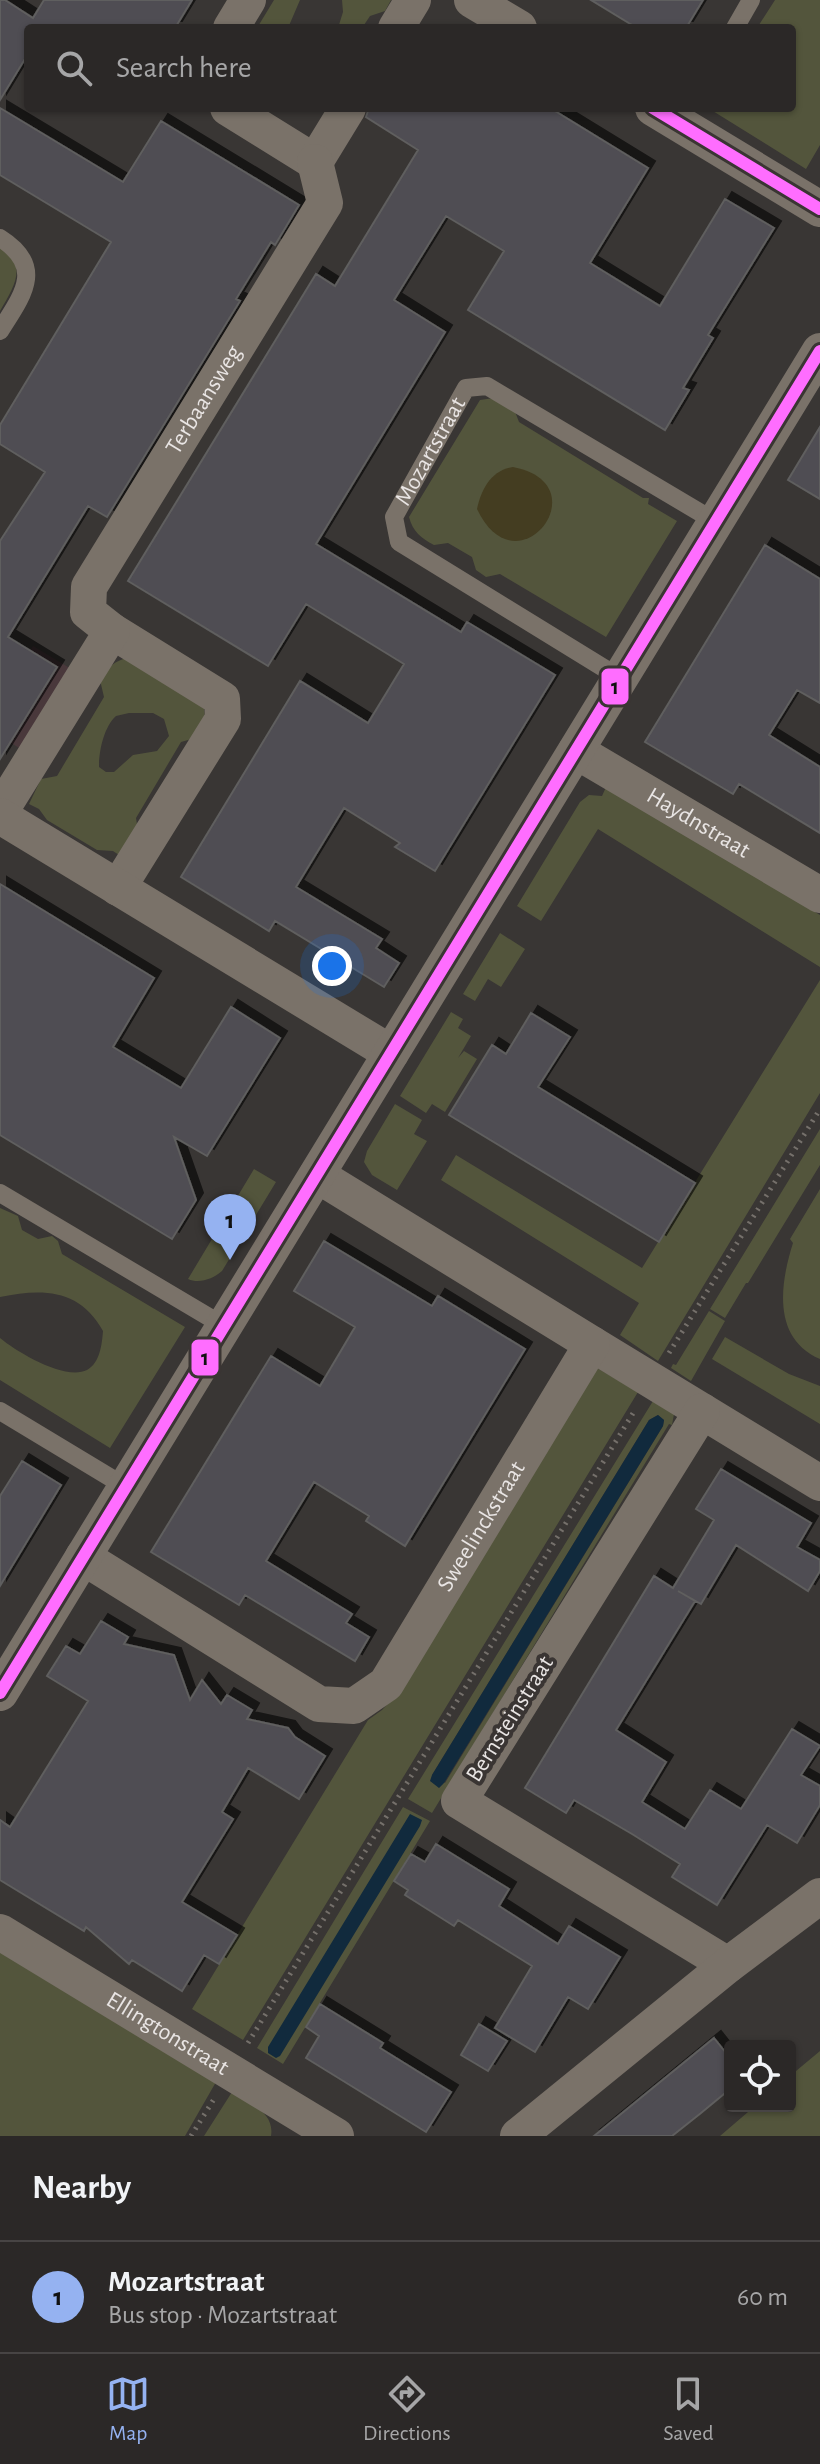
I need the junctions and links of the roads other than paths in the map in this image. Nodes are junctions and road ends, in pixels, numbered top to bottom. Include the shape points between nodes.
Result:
1 (248, 0) edge
2 (413, 0) edge
3 (472, 0) edge
4 (751, 0) edge
5 (233, 24) edge
6 (398, 24) edge
7 (512, 24) edge
8 (737, 24) edge
9 (234, 112) edge
10 (346, 112) edge
11 (672, 113) edge
12 (315, 162) junction
13 (820, 209) edge
14 (0, 238) edge
15 (0, 331) edge
16 (817, 361) edge
17 (716, 522) junction
18 (112, 631) junction
19 (620, 678) junction
20 (576, 751) junction
21 (0, 814) edge
22 (118, 888) junction
23 (820, 895) edge
24 (391, 1053) junction
25 (317, 1175) junction
26 (0, 1193) edge
27 (224, 1326) junction
28 (592, 1344) junction
29 (0, 1411) edge
30 (702, 1411) junction
31 (820, 1483) edge
32 (126, 1487) junction
33 (83, 1557) junction
34 (0, 1693) edge
35 (820, 1896) edge
36 (0, 1932) edge
37 (728, 1965) junction
38 (314, 2131) edge
39 (518, 2136) edge

1 - 5 street
2 - 6 street
3 - 7 street
4 - 8 lane
9 - 12 street
10 - 12 street
11 - 13 street
12 - 18 street, Terbaansweg via 325,203 89,587 88,612
14 - 15 lane via 27,268 25,291
16 - 17 street
17 - 19 street
17 - 19 lane, Mozartstraat via 487,386 466,388 394,517 399,542
18 - 21 street
18 - 22 street, Terbaansweg via 222,699 223,719
19 - 20 street
20 - 23 street, Haydnstraat
20 - 24 street
21 - 22 street
22 - 24 street
24 - 25 street
25 - 27 street
25 - 28 street
26 - 27 lane
27 - 32 street
28 - 30 street
28 - 33 street, Sweelinckstraat via 386,1684 354,1706 319,1704
29 - 32 lane
30 - 31 street
30 - 37 street, Bernsteinstraat via 459,1801
32 - 33 street
33 - 34 street
35 - 37 street
36 - 38 street, Ellingtonstraat
37 - 39 street

